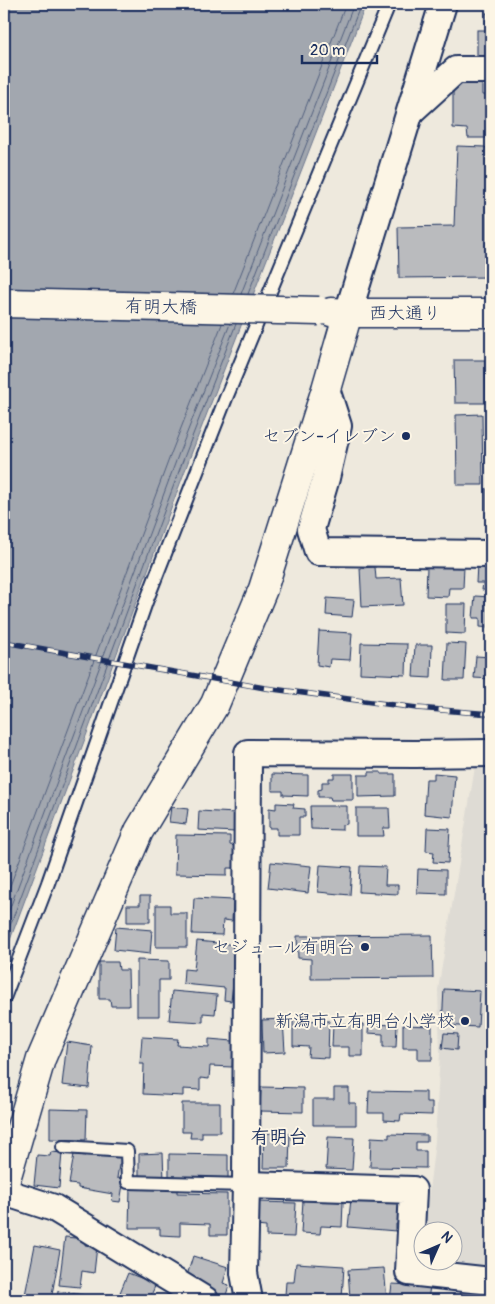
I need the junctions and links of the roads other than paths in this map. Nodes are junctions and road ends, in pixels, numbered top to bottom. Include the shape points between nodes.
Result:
1 (389, 4) edge
2 (444, 4) edge
3 (491, 70) edge
4 (410, 111) junction
5 (4, 303) edge
6 (319, 311) joint
7 (348, 313) junction
8 (491, 313) edge
9 (326, 389) junction
10 (491, 554) edge
11 (491, 753) edge
12 (4, 998) edge
13 (63, 1147) dead end
14 (246, 1185) junction
15 (4, 1186) edge
16 (4, 1192) edge
17 (491, 1282) edge
18 (205, 1300) edge
19 (249, 1300) edge

1 - 12 lane via 146,602 48,884
2 - 4 street
3 - 4 street via 456,70
4 - 7 street
5 - 6 street, 有明大橋, bridge
6 - 7 street, 西大通り
7 - 8 street, 西大通り
7 - 9 street
9 - 10 street via 338,426 311,529 318,552
9 - 15 street via 263,588 215,704 139,831 41,1059
11 - 14 street via 248,753
13 - 14 lane via 127,1151 128,1182
14 - 17 street via 413,1190 409,1272
14 - 19 street via 244,1273
16 - 18 street via 54,1208

